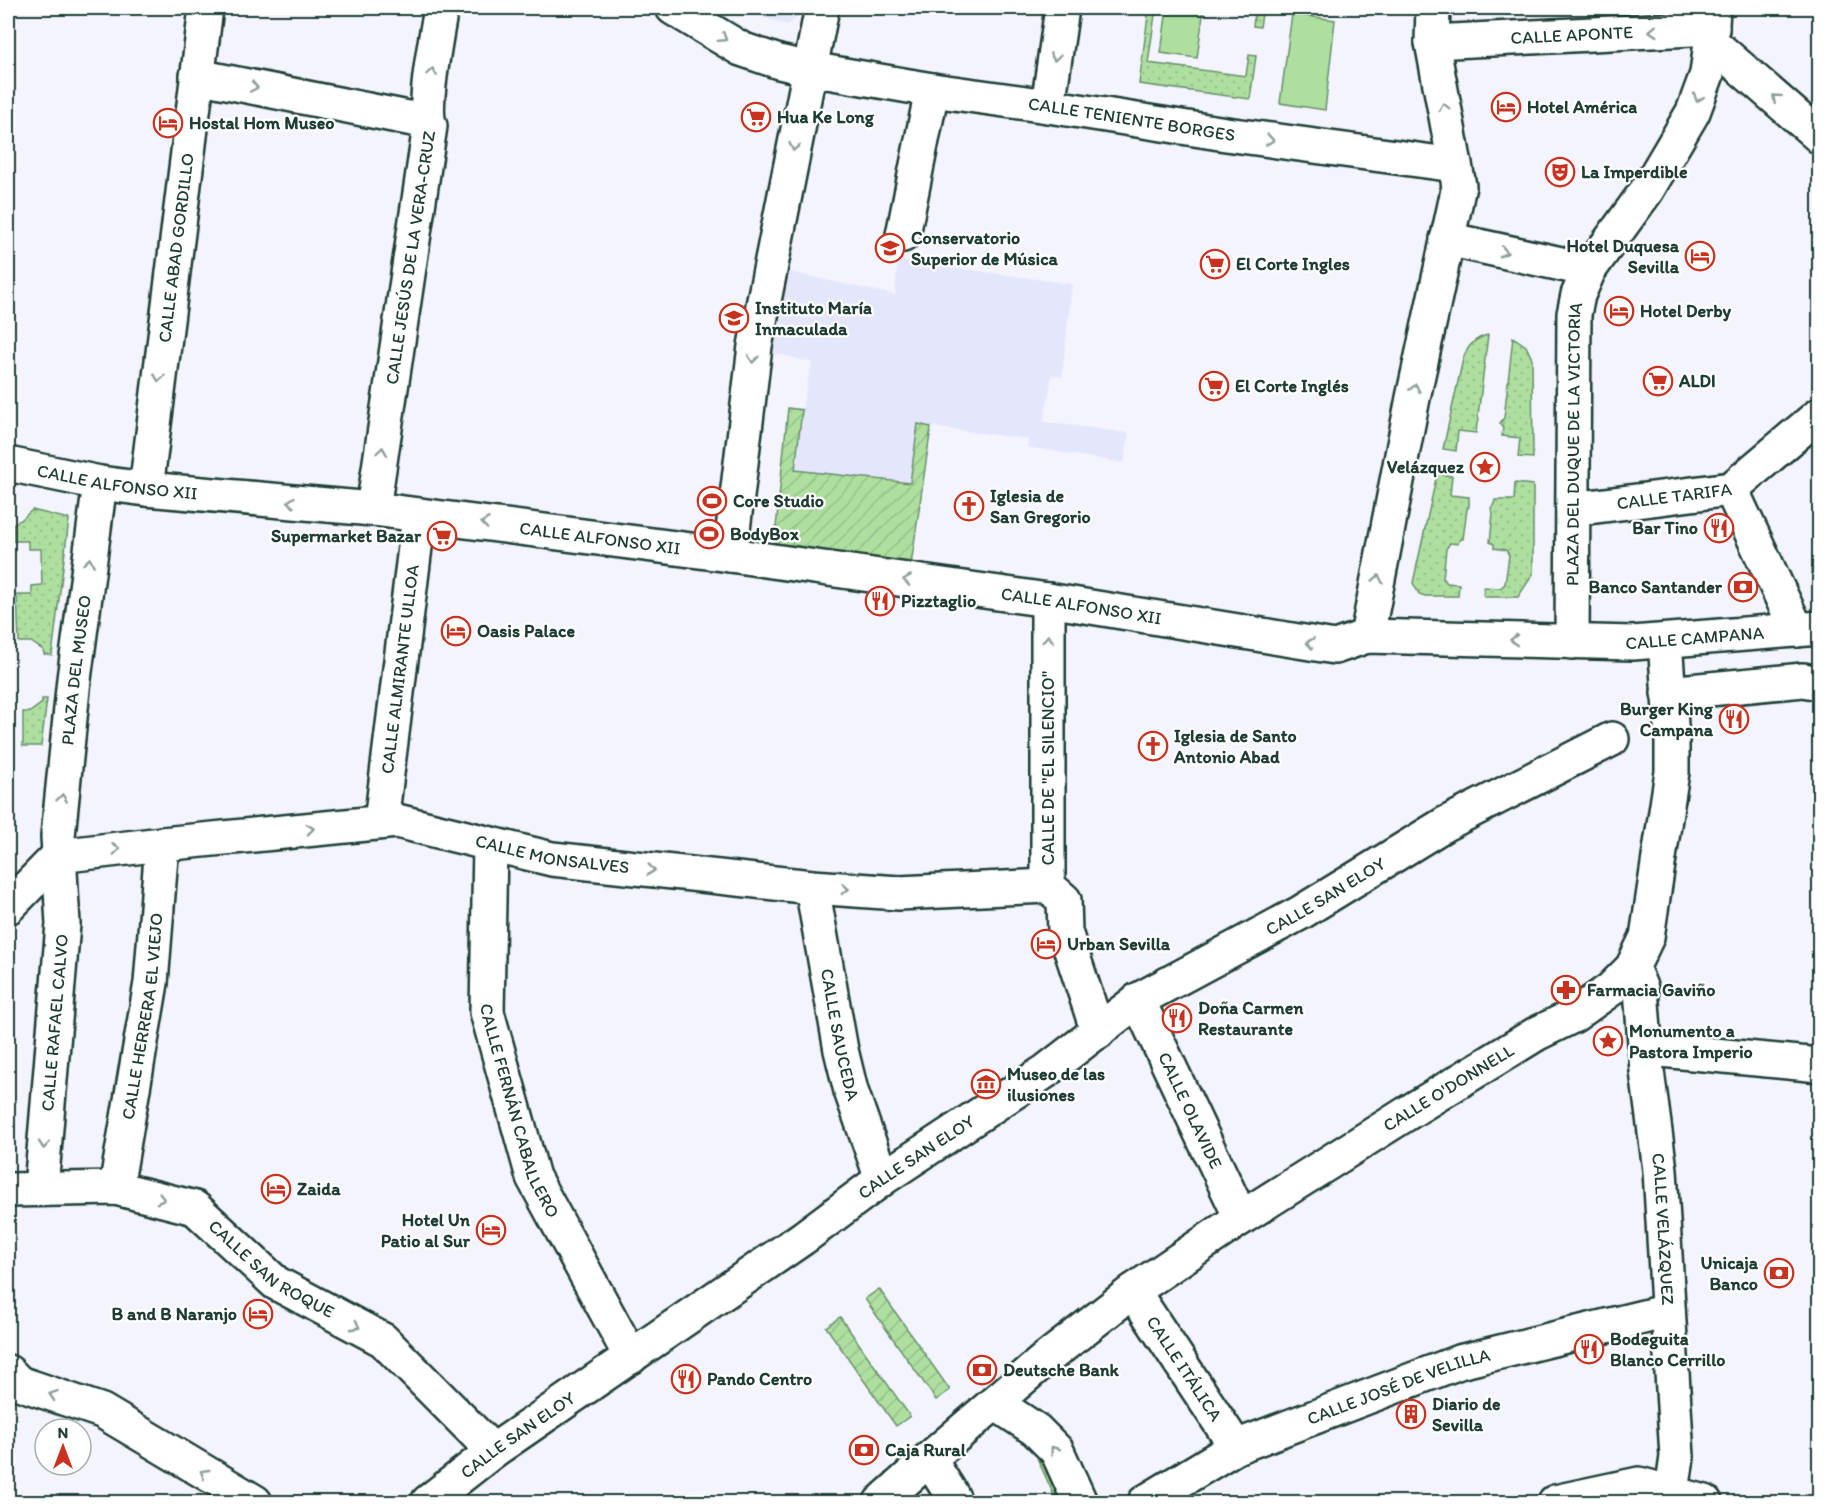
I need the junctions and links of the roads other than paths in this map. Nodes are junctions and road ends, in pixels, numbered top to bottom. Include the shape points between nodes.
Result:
1 (206, 8) edge
2 (441, 8) edge
3 (673, 8) edge
4 (822, 8) edge
5 (1062, 8) edge
6 (1432, 8) edge
7 (1712, 26) edge
8 (1432, 42) junction
9 (810, 69) junction
10 (197, 76) junction
11 (932, 90) junction
12 (1048, 105) junction
13 (428, 122) junction
14 (1820, 137) edge
15 (1457, 175) junction
16 (903, 235) dead end
17 (1447, 239) junction
18 (1589, 270) junction
19 (1820, 414) edge
20 (8, 464) edge
21 (100, 483) junction
22 (146, 489) junction
23 (1731, 489) junction
24 (373, 509) junction
25 (1573, 509) junction
26 (419, 515) junction
27 (730, 555) junction
28 (1048, 600) junction
29 (1808, 629) edge
30 (1367, 636) junction
31 (1665, 640) junction
32 (1572, 642) junction
33 (1820, 682) edge
34 (1668, 693) junction
35 (1612, 739) dead end
36 (381, 822) junction
37 (162, 844) junction
38 (490, 844) junction
39 (58, 856) junction
40 (1048, 886) junction
41 (812, 887) junction
42 (8, 907) edge
43 (1632, 968) junction
44 (1138, 1000) junction
45 (1098, 1032) junction
46 (1645, 1047) junction
47 (1820, 1065) edge
48 (882, 1179) junction
49 (40, 1188) junction
50 (116, 1188) junction
51 (8, 1190) edge
52 (1241, 1218) junction
53 (1133, 1292) junction
54 (1668, 1311) junction
55 (631, 1357) junction
56 (8, 1372) edge
57 (994, 1403) junction
58 (1236, 1447) junction
59 (493, 1451) junction
60 (928, 1460) junction
61 (1673, 1497) edge
62 (255, 1503) edge
63 (428, 1503) edge
64 (881, 1503) edge
65 (955, 1503) edge
66 (1080, 1503) edge
67 (1145, 1503) edge
68 (1555, 1503) edge
69 (1705, 1503) edge

1 - 10 street, CALLE ABAD GORDILLO
13 -> 2 street, CALLE JESÚS DE LA VERA-CRUZ
3 -> 9 street, CALLE TENIENTE BORGES via 741,49
4 - 9 street
5 -> 12 street
6 - 8 street
7 -> 8 street, CALLE APONTE
14 -> 7 street
7 -> 18 street, PLAZA DEL DUQUE DE LA VICTORIA via 1707,74 1693,112 1647,190
15 -> 8 street
9 - 11 street, CALLE TENIENTE BORGES
9 -> 27 street via 755,346
10 -> 13 street
10 -> 22 street, CALLE ABAD GORDILLO
11 - 12 street, CALLE TENIENTE BORGES
11 - 16 street
12 -> 15 street, CALLE TENIENTE BORGES
24 -> 13 street, CALLE JESÚS DE LA VERA-CRUZ
15 - 17 street
17 -> 18 street
30 -> 17 street
18 - 25 street, PLAZA DEL DUQUE DE LA VICTORIA via 1574,314
19 - 23 street, CALLE TARIFA
20 - 21 street, CALLE ALFONSO XII
21 - 22 street, CALLE ALFONSO XII
39 -> 21 street, PLAZA DEL MUSEO via 74,679
24 -> 22 street, CALLE ALFONSO XII
23 - 25 street, CALLE TARIFA
23 - 29 street
24 - 26 street, CALLE ALFONSO XII
25 - 32 street, PLAZA DEL DUQUE DE LA VICTORIA
27 -> 26 street, CALLE ALFONSO XII
26 - 36 street, CALLE ALMIRANTE ULLOA
28 -> 27 street, CALLE ALFONSO XII
30 -> 28 street, CALLE ALFONSO XII via 1335,647
40 -> 28 street, CALLE DE "EL SILENCIO"
29 - 31 street, CALLE CAMPANA
32 -> 30 street
31 - 32 street, CALLE CAMPANA
31 - 34 street, CALLE O'DONNELL
33 - 34 street via 1803,680
34 - 43 street, CALLE O'DONNELL via 1672,772 1647,937
35 - 44 street, CALLE SAN ELOY via 1445,824 1303,918
37 -> 36 street, CALLE MONSALVES
36 - 38 street, CALLE MONSALVES via 397,821
39 -> 37 street, CALLE MONSALVES
37 - 50 street, CALLE HERRERA EL VIEJO via 151,983
38 -> 41 street, CALLE MONSALVES via 552,859
38 - 55 street, CALLE FERNÁN CABALLERO via 487,1012 533,1177
39 - 42 street
39 -> 49 street, CALLE RAFAEL CALVO via 63,924
41 -> 40 street, CALLE MONSALVES via 899,893
40 - 45 street, CALLE DE "EL SILENCIO" via 1064,900 1065,932
41 - 48 street, CALLE SAUCEDA via 841,1050
43 - 46 street, CALLE VELÁZQUEZ via 1641,989
43 - 52 street, CALLE O'DONNELL via 1611,989 1573,1016 1536,1034
44 - 45 street, CALLE SAN ELOY
44 - 52 street, CALLE OLAVIDE
45 - 48 street, CALLE SAN ELOY
46 - 47 street
46 - 54 street, CALLE VELÁZQUEZ via 1660,1170
48 - 55 street, CALLE SAN ELOY via 806,1242
49 - 50 street, CALLE SAN ROQUE
49 - 51 street, CALLE SAN ROQUE
50 -> 59 street, CALLE SAN ROQUE via 195,1208 276,1283 383,1340
52 - 53 street, CALLE O'DONNELL
53 - 57 street, CALLE O'DONNELL
53 - 58 street, CALLE ITÁLICA
54 - 58 street, CALLE JOSÉ DE VELILLA via 1459,1362
54 - 61 street, CALLE VELÁZQUEZ via 1677,1457
55 - 59 street, CALLE SAN ELOY
62 -> 56 street via 102,1412 19,1383
57 - 60 street, CALLE O'DONNELL
66 -> 57 street via 1057,1451 1036,1430
58 - 67 street, CALLE JOSÉ DE VELILLA
59 - 63 street, CALLE SAN ELOY
60 - 64 street, CALLE O'DONNELL
60 - 65 street
61 - 68 street via 1639,1484
61 - 69 street

